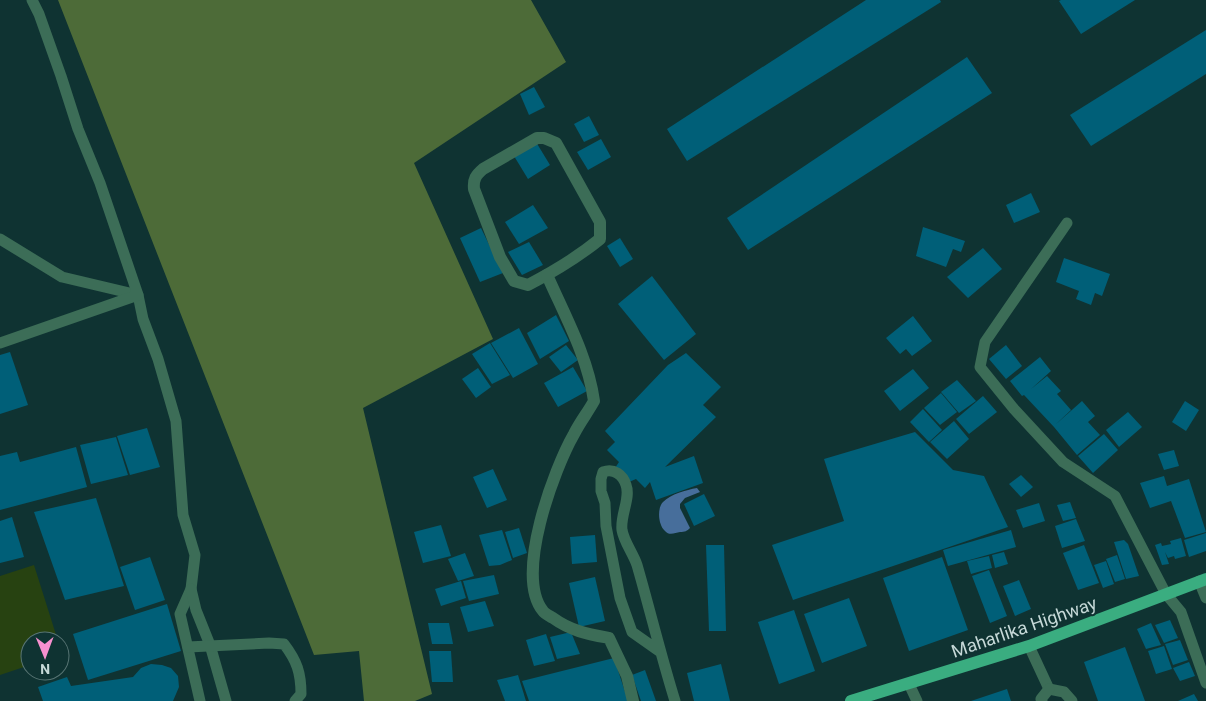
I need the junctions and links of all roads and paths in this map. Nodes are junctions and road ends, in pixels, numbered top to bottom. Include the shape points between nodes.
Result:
1 (32, 0) edge
2 (1067, 223) dead end
3 (0, 239) edge
4 (547, 275) junction
5 (138, 295) junction
6 (0, 343) edge
7 (1203, 580) edge
8 (191, 589) junction
9 (1166, 594) junction
10 (1206, 598) edge
11 (210, 645) junction
12 (1029, 646) junction
13 (188, 647) junction
14 (659, 651) junction
15 (909, 684) junction
16 (1206, 684) edge
17 (1049, 689) junction
18 (200, 701) edge
19 (226, 701) edge
20 (295, 701) edge
21 (633, 701) edge
22 (675, 701) edge
23 (851, 701) edge
24 (918, 701) edge
25 (1042, 701) edge
26 (1072, 701) edge

1 - 5 lane
2 - 9 lane via 986,342 980,367 1063,462 1114,496
3 - 5 lane via 62,278
4 - 4 street via 600,239 600,222 556,142 537,138 483,169 476,175 474,189 500,257 514,281 528,285
4 - 21 street via 586,365 594,401 560,464 544,506 534,549 532,582 543,611 566,628 609,638 627,676
5 - 6 lane
5 - 8 lane via 176,421 183,515 195,555
7 - 9 main road, Maharlika Highway
7 - 10 lane
8 - 11 lane
8 - 13 lane via 180,614
9 - 12 main road, Maharlika Highway
9 - 16 lane via 1180,612
11 - 13 lane
11 - 19 lane
11 - 20 lane via 284,644 294,658 301,682 301,694
12 - 15 main road, Maharlika Highway
12 - 17 lane
13 - 18 lane
14 - 14 lane via 636,563 622,531 627,486 622,477 608,470 603,472 601,491 620,598 632,632
14 - 22 lane
15 - 23 main road, Maharlika Highway
15 - 24 lane
17 - 25 lane
17 - 26 lane via 1064,692

